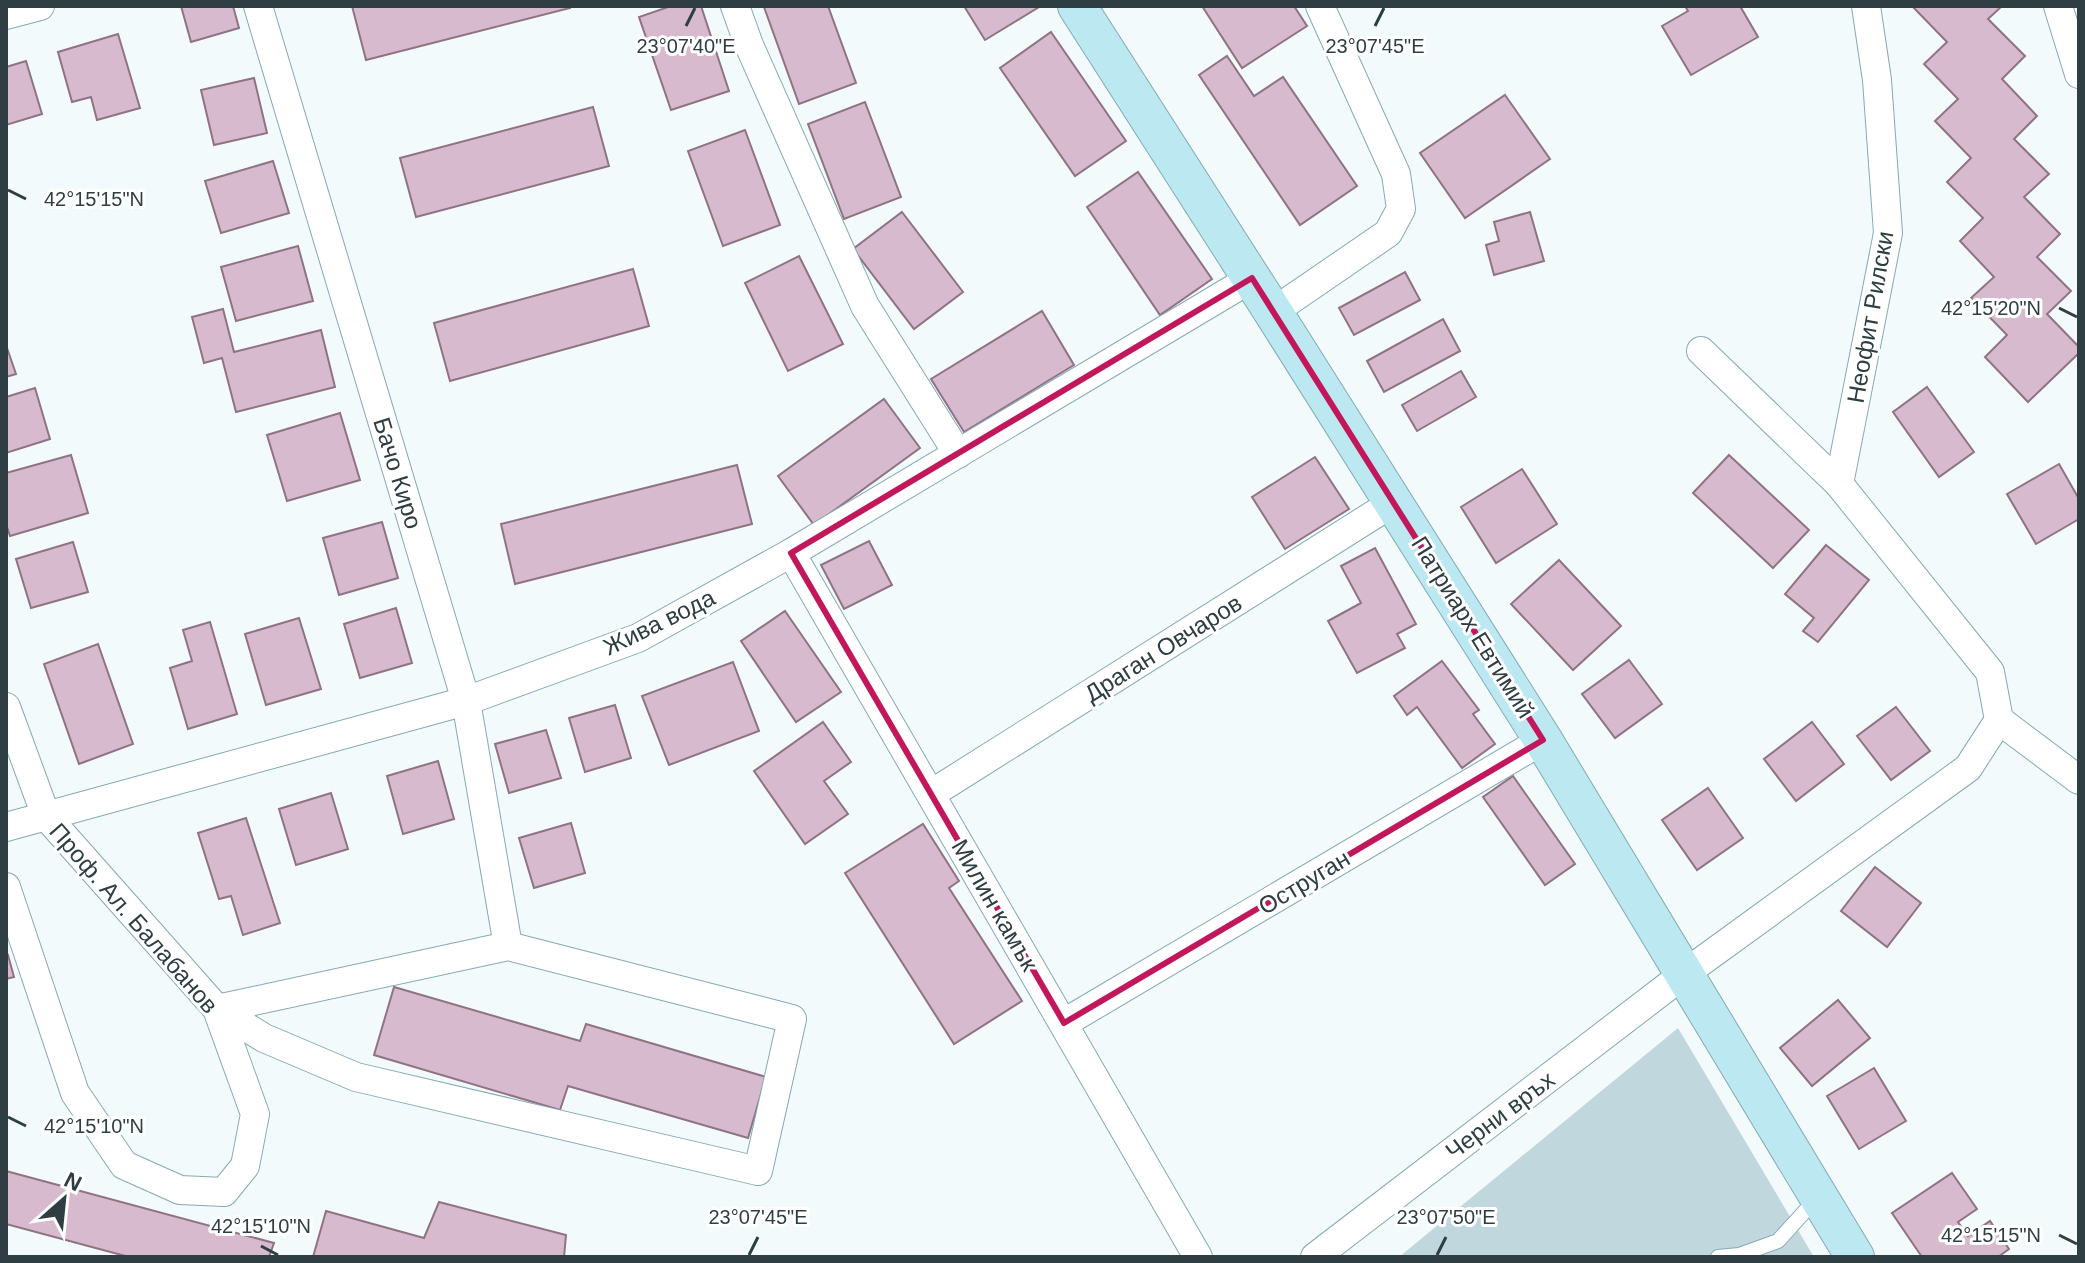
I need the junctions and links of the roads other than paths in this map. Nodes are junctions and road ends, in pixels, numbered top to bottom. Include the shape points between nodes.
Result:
1 (40, 6) edge
2 (258, 6) edge
3 (735, 6) edge
4 (1077, 6) edge
5 (1320, 6) edge
6 (1866, 6) edge
7 (2058, 6) edge
8 (6, 15) edge
9 (2079, 74) edge
10 (1252, 278) junction
11 (1273, 312) junction
12 (1701, 351) dead end
13 (958, 454) junction
14 (1839, 484) junction
15 (1394, 502) junction
16 (791, 553) junction
17 (466, 701) junction
18 (6, 707) edge
19 (1999, 720) junction
20 (1543, 740) junction
21 (2079, 780) edge
22 (931, 794) junction
23 (46, 816) junction
24 (6, 827) edge
25 (6, 887) edge
26 (508, 946) junction
27 (1684, 974) junction
28 (217, 1009) junction
29 (1064, 1023) junction
30 (1819, 1196) junction
31 (1198, 1257) edge
32 (1315, 1257) edge
33 (1718, 1257) edge
34 (1855, 1257) edge

1 - 8 street
2 - 17 street, Бачо Киро
3 - 13 street via 865,306
4 - 10 street, Патриарх Евтимий
5 - 11 street via 1396,174 1401,209 1388,233
6 - 14 street, Неофит Рилски via 1888,233
7 - 9 street
10 - 11 street, Патриарх Евтимий
10 - 13 street, Жива вода
11 - 15 street, Патриарх Евтимий
12 - 14 street
13 - 16 street, Жива вода
14 - 19 street via 1990,672
15 - 20 street, Патриарх Евтимий
15 - 22 street, Драган Овчаров
16 - 17 street, Жива вода via 638,638
16 - 22 street, Милин камък
17 - 23 street, Жива вода
17 - 26 street, Бачо Киро
18 - 23 street, Проф. Ал. Балабанов
19 - 21 street
19 - 27 street, Черни връх via 1968,768
20 - 27 street, Патриарх Евтимий
20 - 29 street, Оструган
22 - 29 street, Милин камък
23 - 24 street, Жива вода
23 - 28 street, Проф. Ал. Балабанов
25 - 28 street, Проф. Ал. Балабанов via 75,1093 124,1165 180,1190 224,1192 245,1166 255,1114
26 - 28 street
26 - 28 street via 792,1019 758,1171 356,1077 264,1038
27 - 30 street, Патриарх Евтимий
27 - 32 street, Черни връх
29 - 31 street, Милин камък
30 - 33 lane via 1778,1241
30 - 34 street, Патриарх Евтимий

